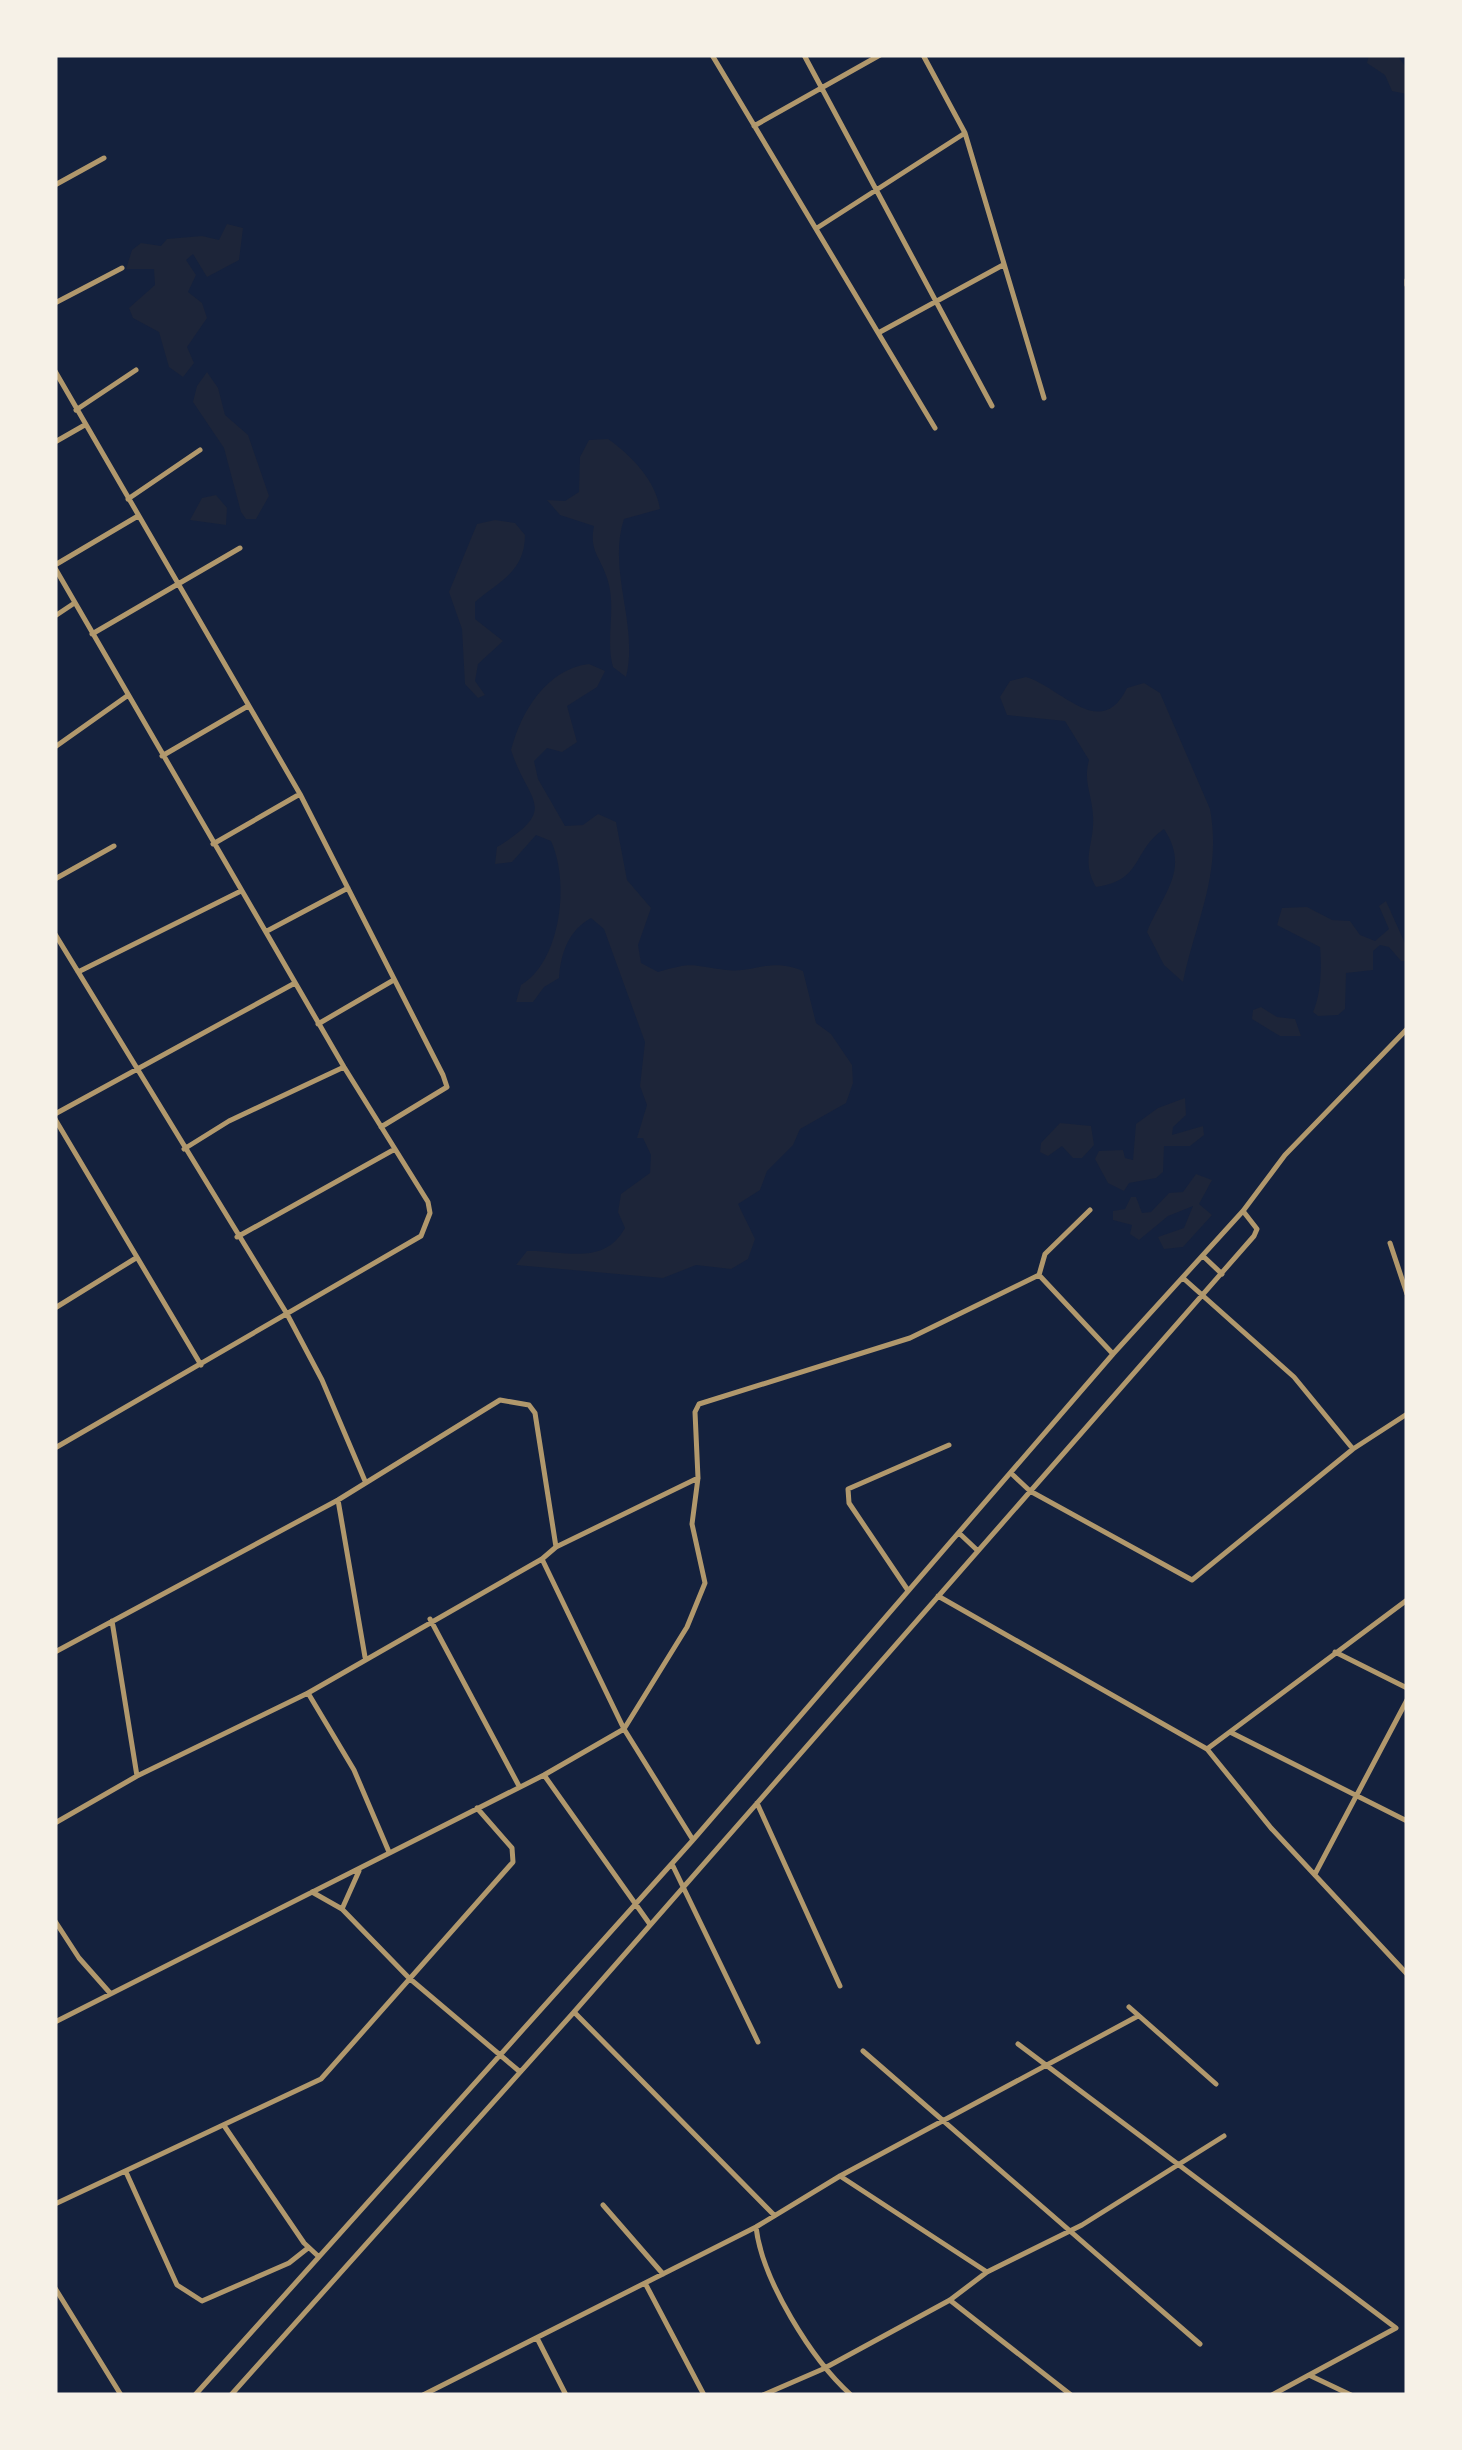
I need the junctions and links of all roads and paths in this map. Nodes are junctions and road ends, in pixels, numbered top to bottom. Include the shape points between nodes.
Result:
1 (712, 55) edge
2 (804, 55) edge
3 (880, 55) edge
4 (922, 55) edge
5 (822, 88) junction
6 (754, 126) junction
7 (964, 133) junction
8 (104, 158) dead end
9 (55, 185) edge
10 (876, 190) junction
11 (816, 228) junction
12 (1003, 265) junction
13 (122, 268) dead end
14 (55, 302) edge
15 (936, 302) junction
16 (880, 332) junction
17 (136, 370) dead end
18 (55, 371) edge
19 (1044, 398) dead end
20 (992, 406) dead end
21 (76, 410) junction
22 (84, 425) junction
23 (935, 428) dead end
24 (55, 442) edge
25 (200, 450) dead end
26 (128, 498) junction
27 (138, 516) junction
28 (240, 548) dead end
29 (55, 566) edge
30 (178, 584) junction
31 (73, 604) junction
32 (55, 616) edge
33 (92, 634) junction
34 (127, 696) junction
35 (248, 706) junction
36 (55, 747) edge
37 (162, 756) junction
38 (300, 794) junction
39 (213, 844) junction
40 (114, 846) dead end
41 (55, 879) edge
42 (348, 888) junction
43 (241, 891) junction
44 (268, 931) junction
45 (55, 934) edge
46 (78, 972) junction
47 (392, 981) junction
48 (295, 983) junction
49 (318, 1024) junction
50 (1407, 1029) edge
51 (138, 1067) junction
52 (344, 1068) junction
53 (55, 1116) edge
54 (382, 1127) junction
55 (184, 1149) junction
56 (395, 1149) junction
57 (1090, 1210) dead end
58 (1243, 1212) junction
59 (237, 1237) junction
60 (1390, 1243) dead end
61 (1203, 1256) junction
62 (136, 1258) junction
63 (1222, 1274) junction
64 (1038, 1275) junction
65 (1183, 1278) junction
66 (1407, 1294) edge
67 (1202, 1295) junction
68 (55, 1308) edge
69 (287, 1314) junction
70 (1113, 1354) junction
71 (201, 1365) junction
72 (1407, 1414) edge
73 (949, 1445) dead end
74 (55, 1448) edge
75 (1353, 1449) junction
76 (1013, 1474) junction
77 (698, 1478) junction
78 (365, 1480) junction
79 (1030, 1491) junction
80 (338, 1500) junction
81 (959, 1534) junction
82 (556, 1547) junction
83 (977, 1550) junction
84 (542, 1560) junction
85 (907, 1589) junction
86 (938, 1596) junction
87 (1407, 1600) edge
88 (430, 1619) junction
89 (112, 1621) junction
90 (55, 1652) edge
91 (1335, 1652) junction
92 (365, 1656) junction
93 (1407, 1688) edge
94 (308, 1693) junction
95 (1407, 1700) edge
96 (624, 1730) junction
97 (1230, 1732) junction
98 (1207, 1749) junction
99 (137, 1776) junction
100 (544, 1776) junction
101 (519, 1786) junction
102 (1357, 1795) junction
103 (757, 1803) junction
104 (477, 1808) junction
105 (1407, 1821) edge
106 (55, 1823) edge
107 (693, 1840) junction
108 (388, 1852) junction
109 (672, 1863) junction
110 (360, 1870) junction
111 (1315, 1875) junction
112 (684, 1886) junction
113 (312, 1892) junction
114 (634, 1904) junction
115 (342, 1909) junction
116 (55, 1921) edge
117 (649, 1924) junction
118 (1407, 1974) edge
119 (409, 1978) junction
120 (840, 1986) dead end
121 (110, 1993) junction
122 (1129, 2007) dead end
123 (574, 2012) junction
124 (1138, 2016) junction
125 (55, 2022) edge
126 (758, 2042) dead end
127 (1018, 2044) dead end
128 (863, 2051) dead end
129 (496, 2055) junction
130 (1044, 2068) junction
131 (519, 2072) junction
132 (1216, 2084) dead end
133 (944, 2122) junction
134 (225, 2127) junction
135 (1224, 2136) dead end
136 (1179, 2164) junction
137 (126, 2172) junction
138 (840, 2176) junction
139 (55, 2204) edge
140 (603, 2204) dead end
141 (774, 2215) junction
142 (756, 2227) junction
143 (1067, 2230) junction
144 (308, 2248) junction
145 (318, 2256) junction
146 (988, 2272) junction
147 (663, 2274) junction
148 (645, 2283) junction
149 (55, 2288) edge
150 (950, 2300) junction
151 (537, 2338) junction
152 (1200, 2344) dead end
153 (822, 2369) junction
154 (1311, 2376) junction
155 (121, 2395) edge
156 (195, 2395) edge
157 (231, 2395) edge
158 (423, 2395) edge
159 (566, 2395) edge
160 (704, 2395) edge
161 (764, 2395) edge
162 (851, 2395) edge
163 (1070, 2395) edge
164 (1272, 2395) edge
165 (1351, 2395) edge

1 - 6 street
2 - 5 street
3 - 5 street
4 - 7 street
5 - 6 street
5 - 10 street
6 - 11 street
7 - 10 street
7 - 12 street
8 - 9 street
10 - 11 street
10 - 15 street
11 - 16 street
12 - 15 street
12 - 19 street
13 - 14 street
15 - 16 street
15 - 20 street
16 - 23 street
17 - 21 street
18 - 21 street
21 - 22 street
22 - 24 street
22 - 26 street
25 - 26 street
26 - 27 street
27 - 29 street
27 - 30 street
28 - 30 street
29 - 31 street
30 - 33 street
30 - 35 street
31 - 32 street
31 - 33 street
33 - 34 street
34 - 36 street
34 - 37 street
35 - 37 street
35 - 38 street
37 - 39 street
38 - 39 street
38 - 42 street
39 - 43 street
40 - 41 street
42 - 44 street
42 - 47 street
43 - 44 street
43 - 46 street
44 - 48 street
45 - 46 street
46 - 51 street
47 - 49 street
47 - 54 street via 447,1087
48 - 49 street
48 - 51 street
49 - 52 street
50 - 58 street via 1285,1155
51 - 53 street
51 - 55 street
52 - 54 street
52 - 55 street
53 - 62 street
54 - 56 street
55 - 59 street
56 - 59 street
56 - 69 street via 428,1202 421,1236
57 - 64 street via 1045,1254
58 - 61 street
58 - 63 street via 1256,1232
59 - 69 street
60 - 66 street
61 - 63 street
61 - 65 street
62 - 68 street
62 - 71 street
63 - 67 street
64 - 70 street
64 - 77 street via 910,1338 699,1404
65 - 67 street
65 - 70 street
67 - 75 street via 1294,1378
67 - 79 street
69 - 71 street
69 - 78 street
70 - 76 street
71 - 74 street
72 - 75 street
73 - 85 street via 848,1488 849,1503
75 - 79 street via 1192,1580
76 - 79 street
76 - 81 street
77 - 82 street
77 - 96 street via 693,1537 706,1583 688,1628
78 - 80 street
78 - 82 street via 500,1400 529,1405
79 - 83 street
80 - 89 street
80 - 92 street
81 - 83 street
81 - 85 street
82 - 84 street
83 - 86 street
84 - 88 street
84 - 96 street
85 - 107 street
86 - 98 street
86 - 103 street
87 - 91 street
88 - 92 street
88 - 101 street
89 - 90 street
89 - 99 street
91 - 93 street
91 - 97 street
92 - 94 street
94 - 99 street
94 - 108 street via 354,1770
95 - 102 street
96 - 100 street
96 - 107 street
97 - 98 street
97 - 102 street
98 - 111 street
99 - 106 street
100 - 101 street
100 - 114 street
101 - 104 street
102 - 105 street
102 - 111 street
103 - 112 street
103 - 120 street
104 - 108 street
104 - 119 street via 512,1848 513,1862
107 - 109 street
108 - 110 street
109 - 112 street
109 - 114 street
110 - 113 street
110 - 115 street
111 - 118 street
112 - 117 street
112 - 126 street
113 - 115 street
113 - 121 street
114 - 117 street
114 - 129 street
115 - 119 street
116 - 121 street
117 - 123 street
119 - 129 street
119 - 134 street via 321,2080
121 - 125 street
122 - 124 street
123 - 131 street
123 - 141 street
124 - 130 street
124 - 132 street
127 - 130 street
128 - 133 street
129 - 131 street
129 - 145 street
130 - 133 street
130 - 136 street
131 - 157 street
133 - 138 street
133 - 143 street
134 - 137 street
134 - 144 street
135 - 136 street
136 - 143 street
136 - 154 street via 1396,2328
137 - 139 street
137 - 144 street via 178,2285 202,2301 290,2263
138 - 141 street
138 - 146 street
140 - 147 street
141 - 142 street
142 - 147 street
142 - 153 street via 759,2254
143 - 146 street
143 - 152 street
144 - 145 street
145 - 156 street
146 - 150 street
147 - 148 street
148 - 151 street
148 - 160 street
149 - 155 street
150 - 153 street
150 - 163 street
151 - 158 street
151 - 159 street
153 - 161 street
153 - 162 street
154 - 164 street
154 - 165 street

